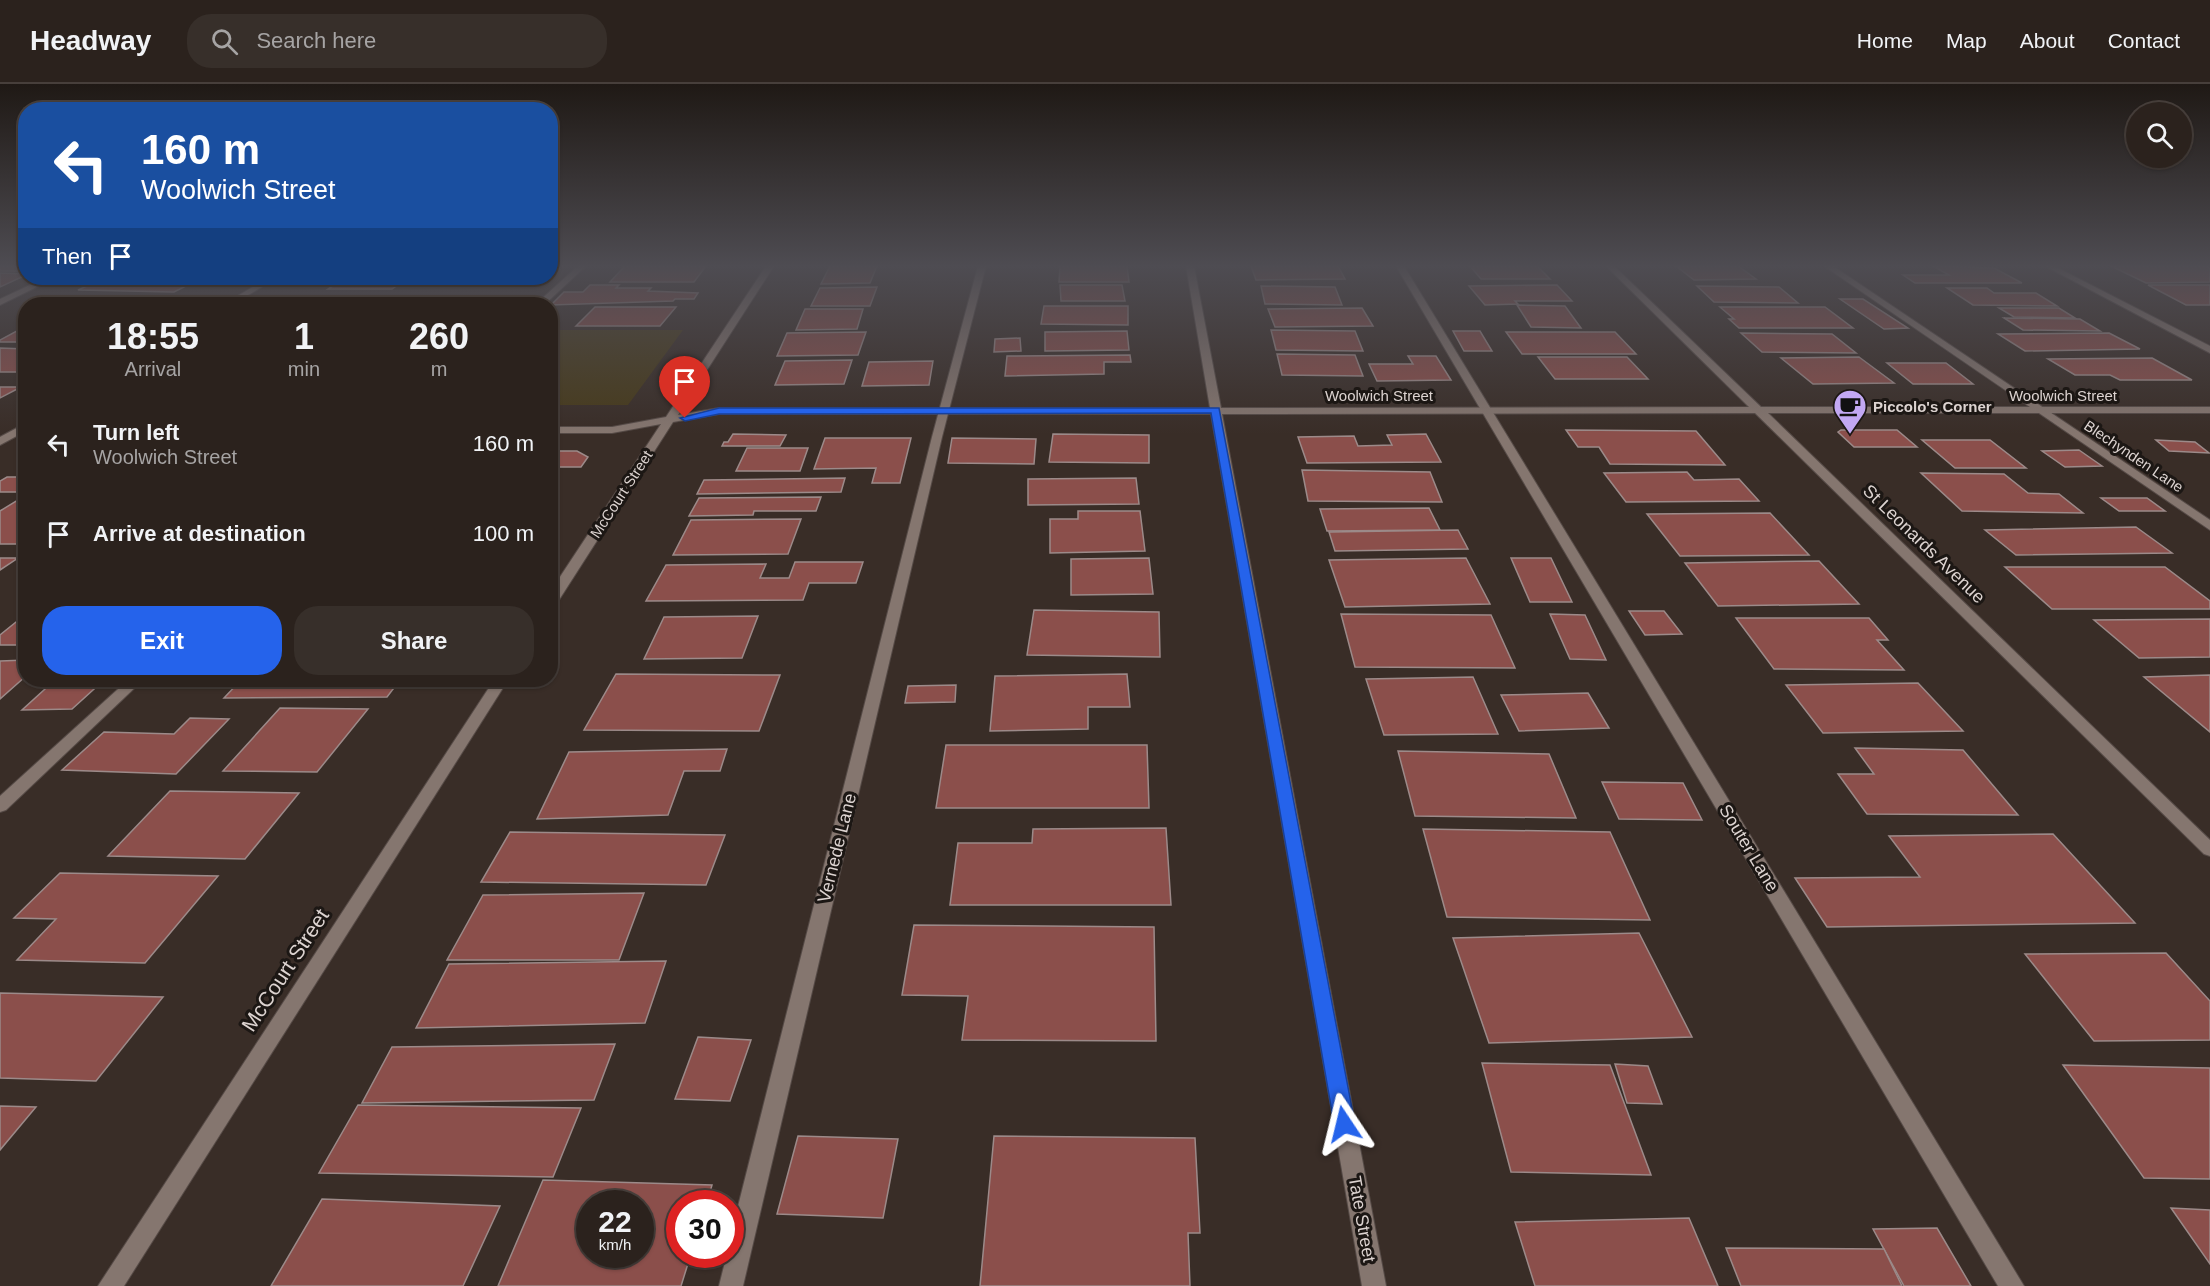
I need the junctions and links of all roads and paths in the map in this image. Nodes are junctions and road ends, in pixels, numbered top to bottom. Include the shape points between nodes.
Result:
1 (733, 322) edge
2 (968, 322) edge
3 (1200, 322) edge
4 (1434, 322) edge
5 (1668, 322) edge
6 (1911, 322) edge
7 (2157, 322) edge
8 (2210, 350) edge
9 (1216, 410) junction
10 (1486, 410) junction
11 (1759, 410) junction
12 (2040, 410) junction
13 (2210, 410) edge
14 (945, 411) junction
15 (668, 421) junction
16 (18, 429) edge
17 (0, 430) edge
18 (558, 430) edge
19 (18, 432) edge
20 (0, 442) edge
21 (2210, 526) edge
22 (558, 591) edge
23 (128, 687) edge
24 (496, 687) edge
25 (0, 806) edge
26 (2210, 850) edge
27 (110, 1286) edge
28 (731, 1286) edge
29 (1374, 1286) edge
30 (2012, 1286) edge

1 - 15 street, McCourt Street
2 - 14 street, Vernede Lane
3 - 9 street, Tate Street
4 - 10 street, Souter Lane
5 - 11 street, St Leonards Avenue
6 - 12 street, Blechynden Lane
7 - 8 street
9 - 10 street, Woolwich Street
9 - 14 street, Woolwich Street
9 - 29 street, Tate Street
10 - 11 street, Woolwich Street
10 - 30 street, Souter Lane
11 - 12 street, Woolwich Street
11 - 26 street, St Leonards Avenue
12 - 13 street, Woolwich Street
12 - 21 street, Blechynden Lane
14 - 15 street, Woolwich Street via 719,411
14 - 28 street, Vernede Lane
15 - 18 street, Woolwich Street via 612,430
15 - 22 street, McCourt Street
16 - 17 street
19 - 20 street
23 - 25 street
24 - 27 street, McCourt Street

